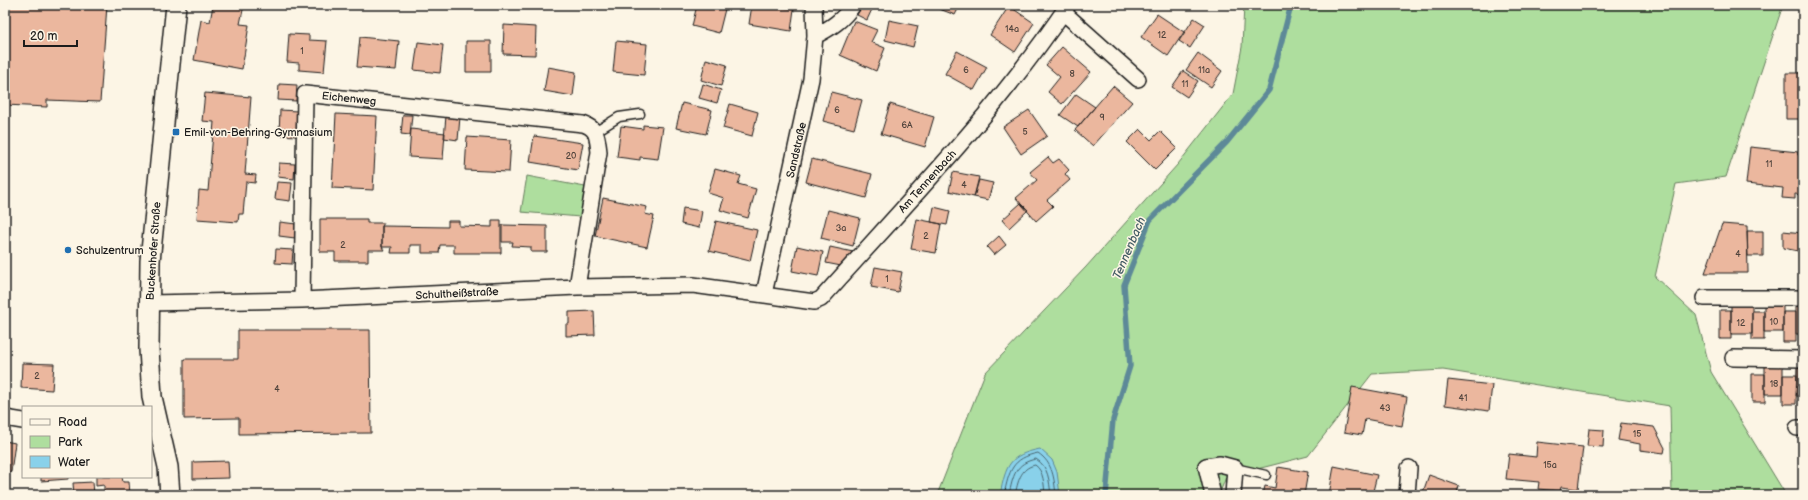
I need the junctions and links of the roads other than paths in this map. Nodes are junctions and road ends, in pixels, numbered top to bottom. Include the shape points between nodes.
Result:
1 (176, 5) edge
2 (814, 5) edge
3 (854, 5) edge
4 (1065, 8) edge
5 (815, 36) junction
6 (1138, 79) dead end
7 (640, 114) dead end
8 (596, 132) junction
9 (577, 288) junction
10 (764, 294) junction
11 (1704, 298) dead end
12 (1803, 298) edge
13 (302, 300) junction
14 (149, 303) junction
15 (1734, 358) dead end
16 (1803, 359) edge
17 (5, 418) edge
18 (22, 421) edge
19 (155, 433) edge
20 (1235, 468) junction
21 (1409, 468) dead end
22 (1266, 475) dead end
23 (170, 495) edge
24 (1213, 495) edge
25 (1233, 495) edge
26 (1407, 495) edge

1 - 14 street, Buckenhofer Straße via 150,261
2 - 5 street, Sandstraße
3 - 5 street via 836,25
4 - 6 street, Am Tennenbach
4 - 10 street, Am Tennenbach via 1010,85 820,299 810,302
5 - 10 street, Sandstraße via 811,79
7 - 8 lane via 619,117
8 - 9 street via 599,152
8 - 13 street, Eichenweg via 592,127 583,124 305,94
9 - 10 street, Schultheißstraße via 692,285
9 - 13 street, Schultheißstraße
11 - 12 street
13 - 14 street, Schultheißstraße
14 - 19 street, Buckenhofer Straße via 149,349
15 - 16 street
17 - 18 street
19 - 23 street, Buckenhofer Straße via 168,468
20 - 22 lane
20 - 24 street via 1220,464 1206,466
20 - 25 street
21 - 26 street

